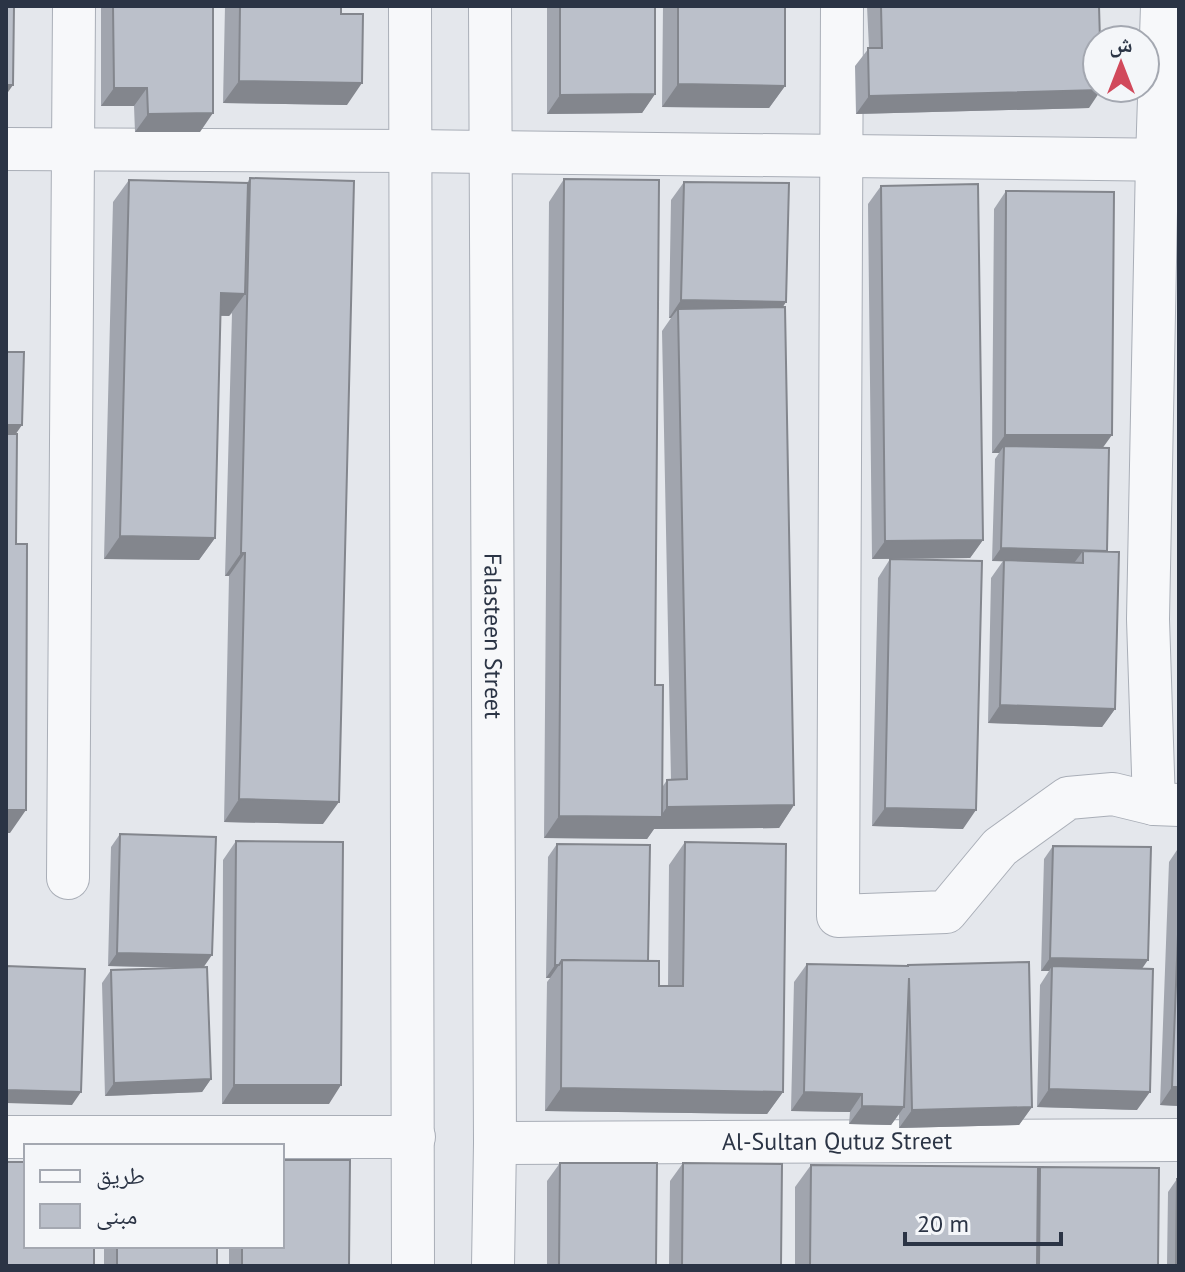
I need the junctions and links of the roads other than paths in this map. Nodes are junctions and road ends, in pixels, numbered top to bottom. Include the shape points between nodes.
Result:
1 (74, 6) edge
2 (410, 6) edge
3 (490, 6) edge
4 (842, 6) edge
5 (1162, 6) edge
6 (6, 149) edge
7 (74, 151) junction
8 (410, 151) junction
9 (491, 151) junction
10 (842, 156) junction
11 (1168, 160) edge
12 (1164, 619) edge
13 (1167, 805) edge
14 (68, 878) dead end
15 (6, 1137) edge
16 (414, 1137) junction
17 (1179, 1140) edge
18 (495, 1143) junction
19 (413, 1266) edge
20 (493, 1266) edge

1 - 7 street
2 - 8 street
3 - 9 street, Falasteen Street
4 - 10 street
5 - 11 street
6 - 7 street
7 - 8 street
7 - 14 street
8 - 9 street
8 - 16 street
9 - 10 street
9 - 18 street, Falasteen Street
10 - 11 street
10 - 13 street via 838,916 946,912 1000,847 1068,798 1113,794
11 - 12 street
12 - 13 street
15 - 16 street
16 - 19 street
17 - 18 street, Al-Sultan Qutuz Street
18 - 20 street, Falasteen Street

